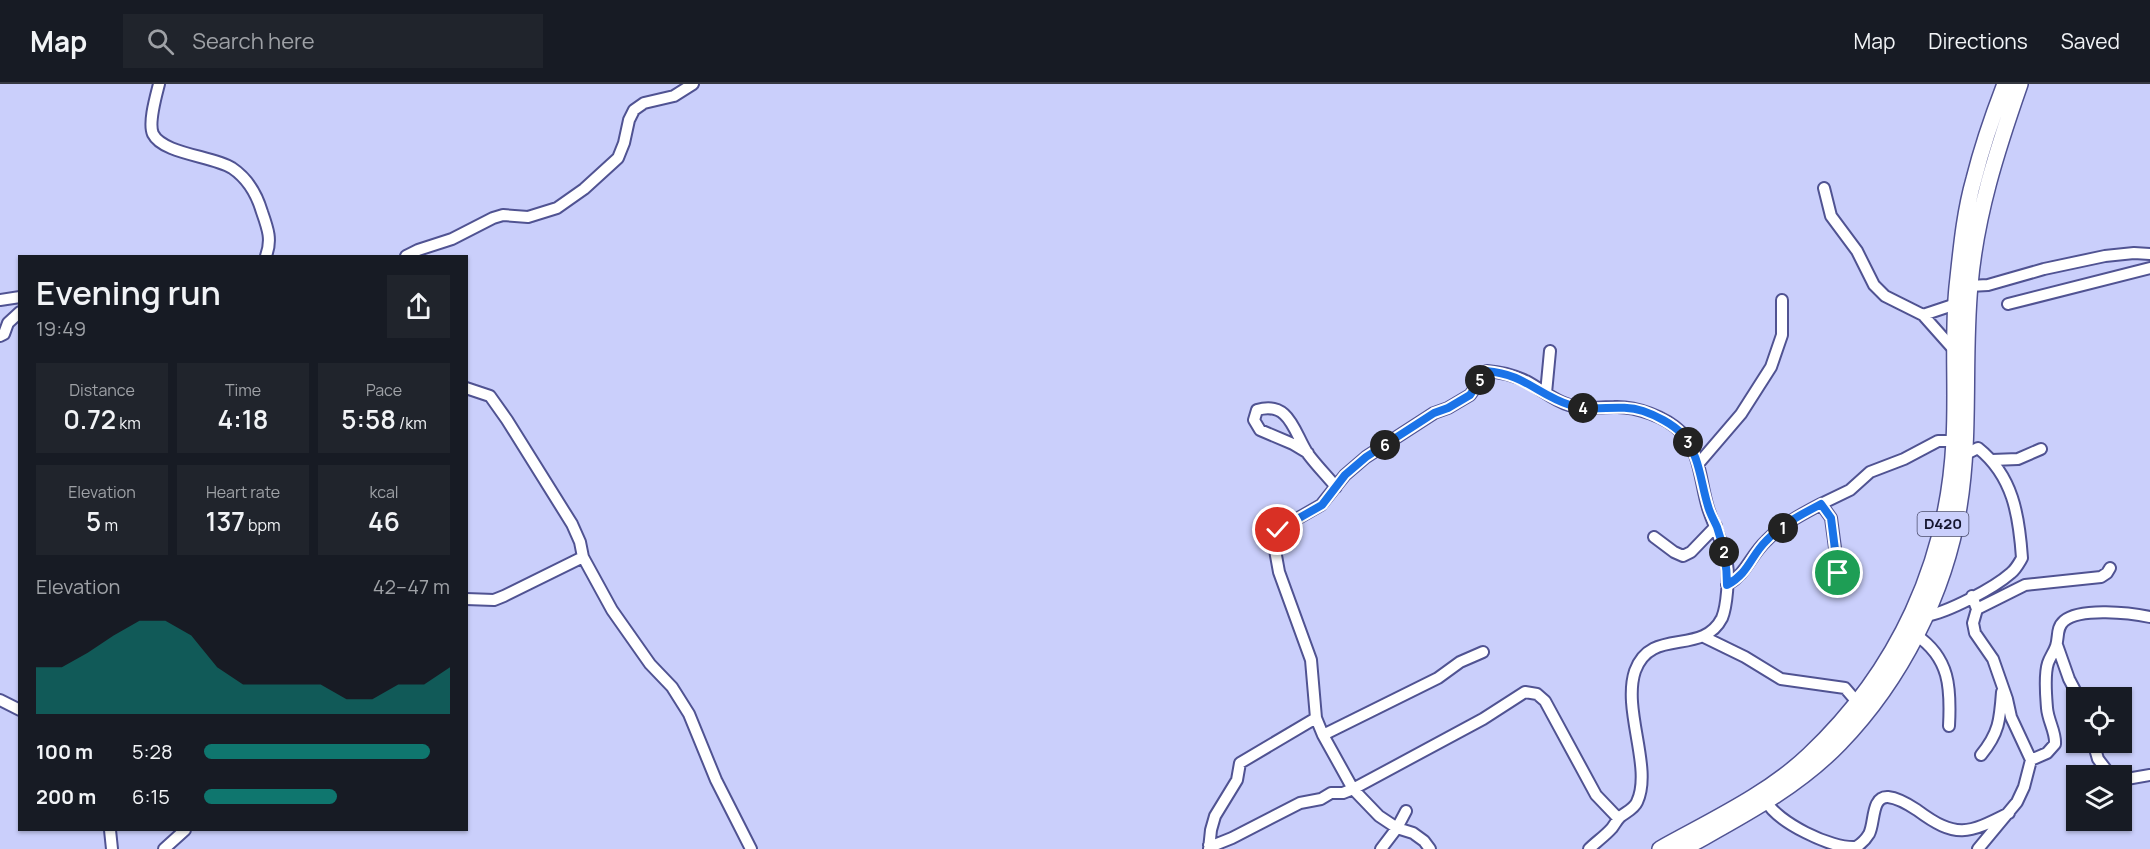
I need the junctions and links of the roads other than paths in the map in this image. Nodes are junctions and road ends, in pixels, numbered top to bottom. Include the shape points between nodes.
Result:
1 (159, 84) edge
2 (693, 84) edge
3 (2004, 84) edge
4 (2020, 84) edge
5 (1824, 188) dead end
6 (2150, 254) edge
7 (266, 255) edge
8 (408, 255) edge
9 (2150, 268) edge
10 (1969, 286) junction
11 (18, 297) edge
12 (0, 300) edge
13 (1782, 300) dead end
14 (1956, 304) junction
15 (2008, 304) dead end
16 (18, 314) edge
17 (1923, 315) junction
18 (0, 336) edge
19 (1550, 351) dead end
20 (1955, 351) junction
21 (468, 389) edge
22 (1546, 393) junction
23 (1954, 441) junction
24 (2041, 449) dead end
25 (1308, 453) junction
26 (1964, 454) junction
27 (1992, 460) junction
28 (1699, 463) junction
29 (1336, 487) junction
30 (1821, 504) junction
31 (1716, 526) junction
32 (1654, 537) dead end
33 (583, 557) junction
34 (2110, 568) dead end
35 (1727, 585) junction
36 (1840, 585) dead end
37 (1972, 596) junction
38 (468, 599) edge
39 (1977, 609) junction
40 (1925, 616) junction
41 (2150, 618) edge
42 (1916, 635) junction
43 (1704, 637) junction
44 (2056, 645) junction
45 (1483, 652) dead end
46 (2003, 686) junction
47 (2073, 687) edge
48 (0, 700) edge
49 (1857, 702) junction
50 (18, 709) edge
51 (1316, 718) junction
52 (1949, 726) dead end
53 (1323, 735) junction
54 (1981, 755) dead end
55 (2031, 760) junction
56 (2150, 775) edge
57 (2132, 778) edge
58 (1353, 789) junction
59 (1766, 801) junction
60 (1406, 811) dead end
61 (2009, 813) junction
62 (1618, 818) junction
63 (1397, 828) junction
64 (110, 831) edge
65 (184, 831) edge
66 (1209, 847) edge
67 (112, 849) edge
68 (164, 849) edge
69 (751, 849) edge
70 (1381, 849) edge
71 (1430, 849) edge
72 (1589, 849) edge
73 (1660, 849) edge
74 (1683, 849) edge
75 (1978, 849) edge

1 - 7 street via 153,134 174,149 218,161 241,176 260,205 270,234
2 - 8 street via 674,96 644,103 634,110 618,158 557,207 528,217 493,218
3 - 14 highway, D420 via 1973,181
4 - 10 highway, D420 via 1988,179
5 - 17 street via 1831,216 1857,251 1874,285 1885,296
6 - 10 street via 2088,259 1988,285
9 - 15 street
10 - 26 highway, D420
11 - 12 street
13 - 28 street via 1782,335 1771,367 1741,414
14 - 17 street
14 - 20 highway, D420
16 - 18 street
17 - 20 street
19 - 22 street
20 - 23 highway, D420
21 - 33 street via 490,396 507,420 572,524
22 - 28 street via 1579,408 1626,407 1666,422 1681,432
22 - 29 street via 1503,372 1486,371 1470,395 1366,457
23 - 30 street via 1938,441 1870,472 1850,490
23 - 49 highway, D420 via 1947,504 1928,580 1904,633
24 - 27 street via 2018,459
25 - 25 street via 1291,422 1279,410 1269,406 1257,410 1254,420 1260,430
25 - 29 street
26 - 27 street via 1978,448
26 - 40 highway, D420 via 1949,553
27 - 37 street via 2018,512 2022,558 2011,574
28 - 31 street
29 - 51 street via 1322,505 1276,531 1273,539 1279,572 1311,660
30 - 35 street via 1767,539 1745,572
30 - 36 street via 1831,518
31 - 32 street via 1683,556
31 - 35 street via 1727,565
33 - 38 street via 494,600
33 - 69 street via 617,617 681,700
34 - 39 street via 2101,577 2025,585
35 - 43 street via 1723,616
37 - 39 street
37 - 40 street via 1951,610
39 - 46 street via 1975,633 1993,659
40 - 42 highway, D420
41 - 44 street via 2128,614 2078,615 2060,626
42 - 52 street via 1928,643 1946,670 1951,696
42 - 59 highway, D420 via 1882,692 1841,742
43 - 49 street via 1780,679 1845,688
43 - 62 street via 1648,651 1637,665 1632,701 1641,785 1637,803
44 - 47 street
44 - 55 street via 2047,664 2047,712 2055,744 2047,753
45 - 53 street
46 - 54 street via 1995,738
46 - 55 street via 2011,717
48 - 50 street
49 - 73 highway, D420 via 1809,755 1778,781
51 - 53 street
51 - 66 street via 1240,763 1237,780 1215,816
53 - 58 street
55 - 61 street via 2024,788
56 - 57 street
58 - 62 street via 1484,719 1525,692 1532,692 1545,701 1596,795
58 - 63 street
58 - 66 street via 1300,803
59 - 61 street via 1786,824 1834,848 1845,849 1864,841 1876,804 1886,796 1908,804 1948,829 1974,830
59 - 74 highway, D420
60 - 63 street
61 - 75 street
62 - 72 street
63 - 70 street
63 - 71 street via 1413,833
64 - 67 street
65 - 68 street

